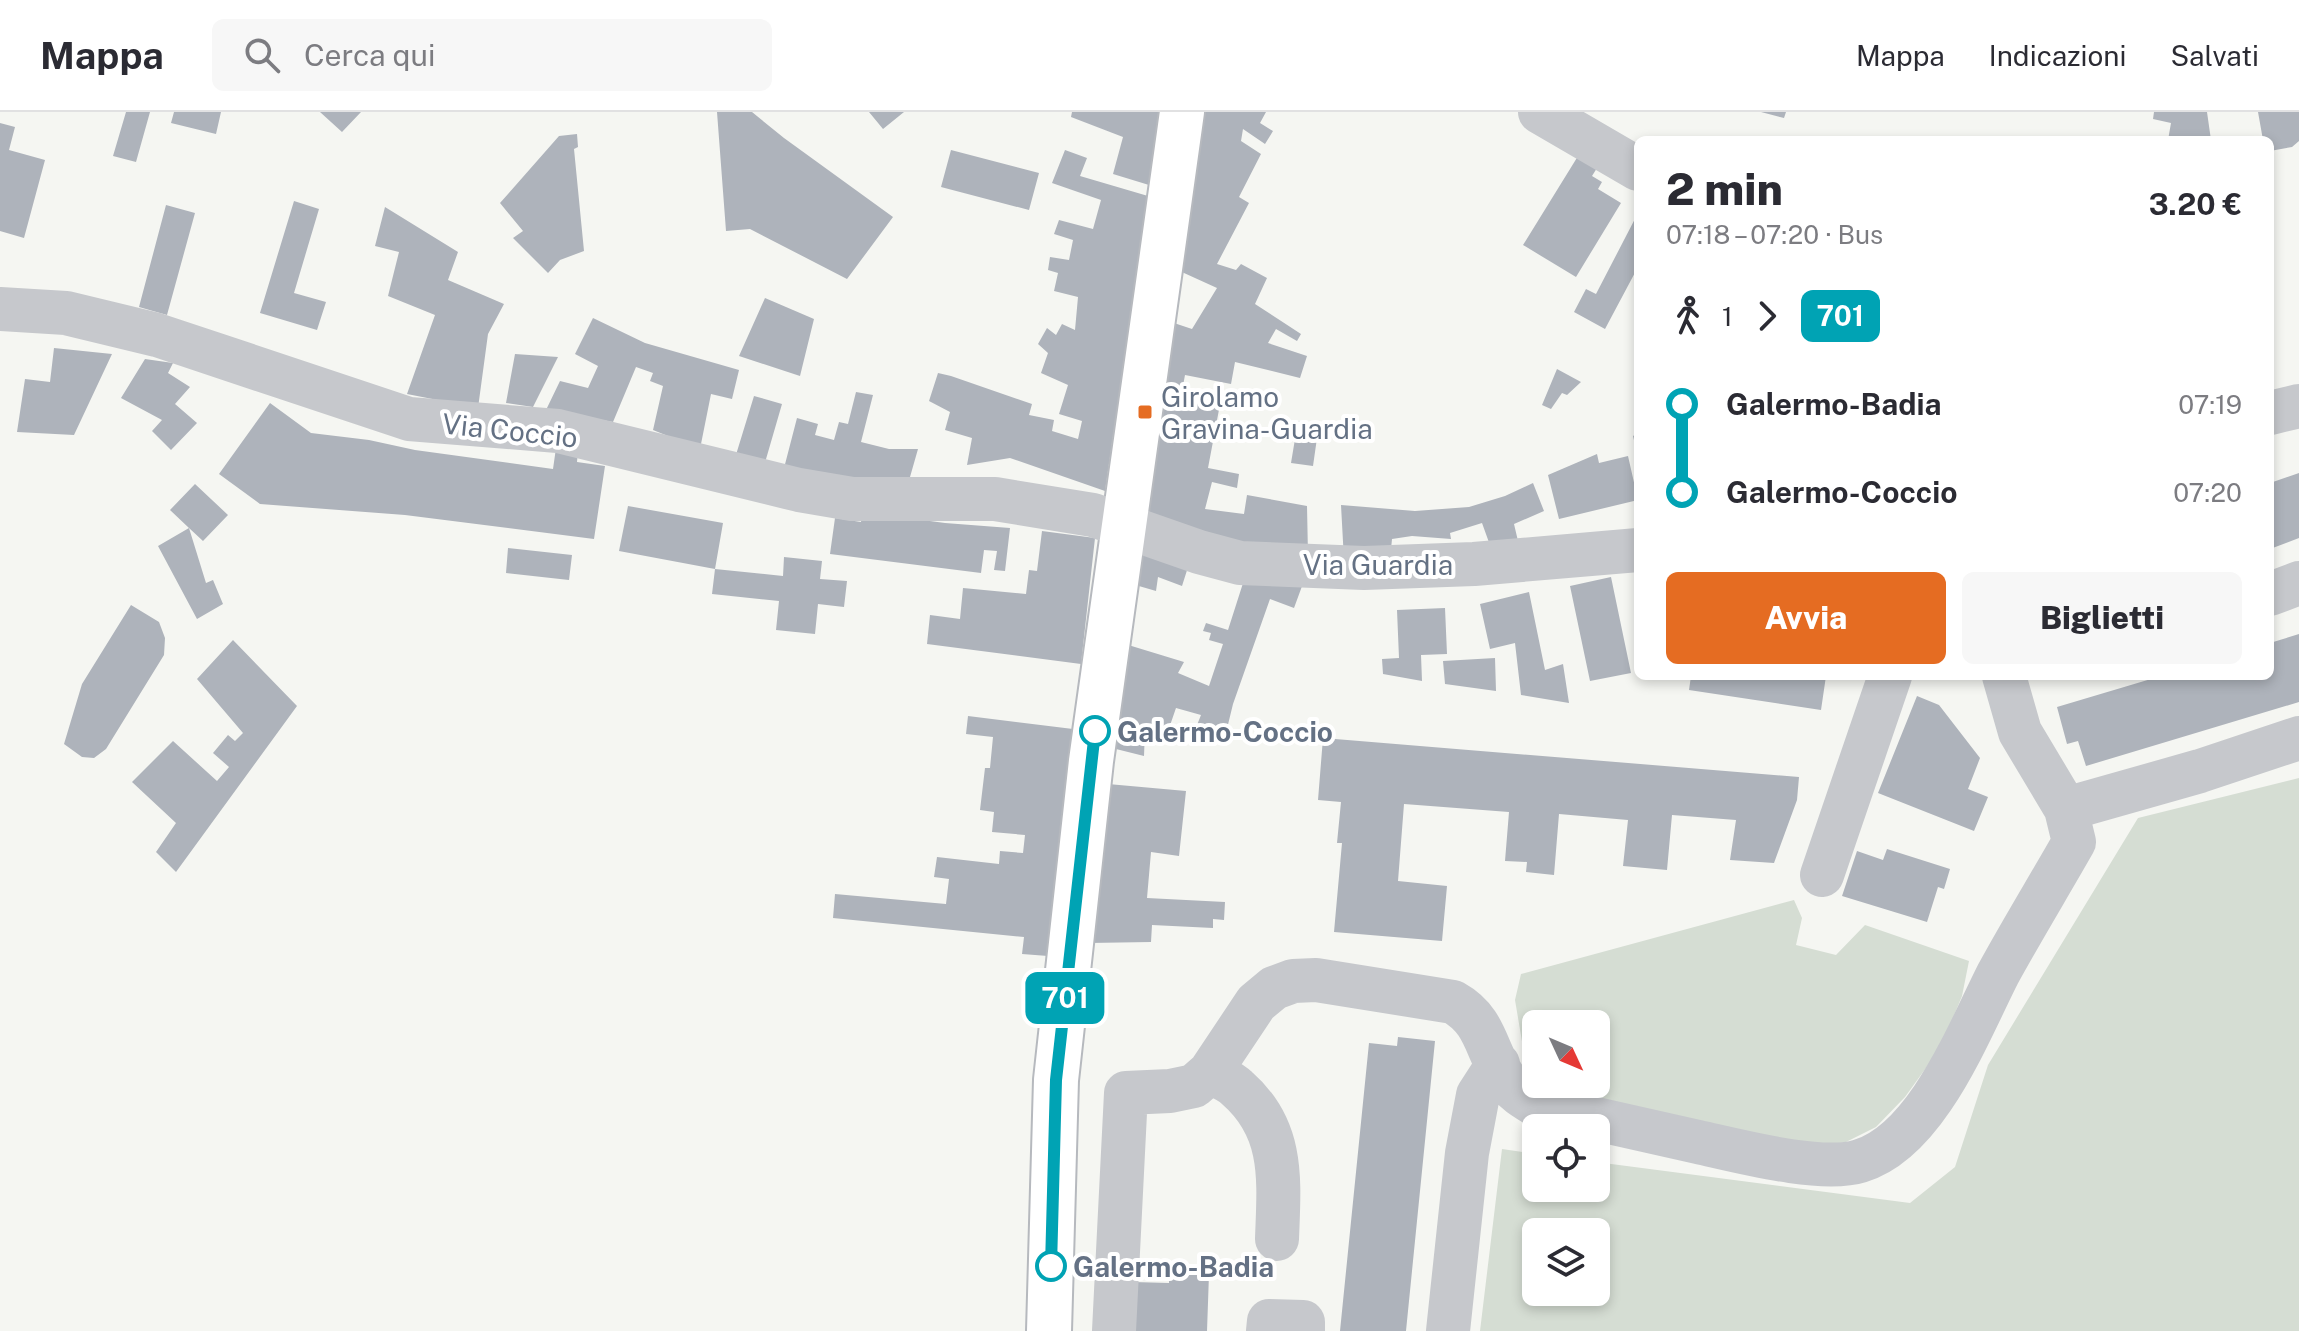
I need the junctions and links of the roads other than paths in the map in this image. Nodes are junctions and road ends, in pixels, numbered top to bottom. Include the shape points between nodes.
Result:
1 (1182, 112) edge
2 (1540, 112) edge
3 (1634, 167) edge
4 (0, 309) edge
5 (2299, 381) edge
6 (2274, 387) edge
7 (2299, 406) edge
8 (2274, 412) edge
9 (1123, 525) junction
10 (1634, 550) edge
11 (2299, 583) edge
12 (2274, 592) edge
13 (1889, 680) edge
14 (2009, 680) edge
15 (2299, 738) edge
16 (2066, 809) junction
17 (1822, 875) dead end
18 (1498, 1064) junction
19 (1210, 1072) junction
20 (1277, 1239) dead end
21 (1049, 1331) edge
22 (1114, 1331) edge
23 (1268, 1331) edge
24 (1303, 1331) edge
25 (1448, 1331) edge

1 - 9 main road
2 - 3 street
4 - 9 street, Via Coccio via 66,313 157,335 409,419 558,431 852,499 995,499
5 - 6 street
7 - 8 street
9 - 10 street, Via Guardia via 1240,563 1364,568
9 - 21 main road via 1056,1080
11 - 12 street
13 - 17 street
14 - 16 street via 2020,732
15 - 16 street
16 - 18 street via 2074,842 1955,1062 1925,1107 1880,1152 1859,1161 1828,1164 1766,1157 1538,1106 1513,1088
18 - 19 street via 1481,1026 1453,1002 1316,980 1274,988 1256,1003
18 - 25 street via 1478,1095 1467,1153
19 - 20 street via 1236,1086 1273,1141 1279,1176
19 - 22 street via 1194,1086 1126,1093
23 - 24 street via 1269,1321 1303,1322

